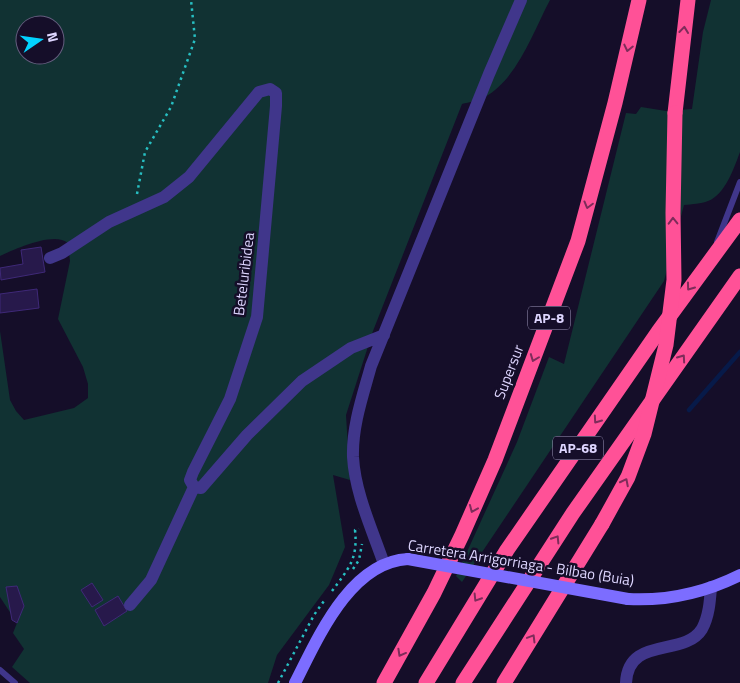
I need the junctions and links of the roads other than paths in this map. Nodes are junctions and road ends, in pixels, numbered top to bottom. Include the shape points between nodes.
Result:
1 (521, 0) edge
2 (639, 0) edge
3 (688, 0) edge
4 (740, 182) edge
5 (740, 220) edge
6 (50, 258) dead end
7 (710, 259) junction
8 (740, 276) edge
9 (384, 335) junction
10 (194, 487) junction
11 (384, 564) junction
12 (740, 575) edge
13 (711, 587) junction
14 (130, 605) dead end
15 (0, 670) edge
16 (15, 683) edge
17 (295, 683) edge
18 (384, 683) edge
19 (426, 683) edge
20 (463, 683) edge
21 (504, 683) edge
22 (626, 683) edge

1 - 9 street
2 -> 18 highway, Supersur / AP-8 via 578,241 462,535
21 -> 3 highway, bridge via 628,477 656,392 674,280 675,113
4 - 7 lane
5 - 7 highway, AP-68
6 - 10 street, Beteluribidea via 135,208 164,197 189,177 259,92 270,89 276,93 257,317 230,399 190,480
7 -> 19 highway, AP-68 via 507,550
20 -> 8 highway, AP-68 via 573,513
9 - 10 street via 350,348 302,382 201,488
9 - 11 street via 358,411 353,456 357,484
10 - 14 street via 151,580
11 - 13 street, Carretera Arrigorriaga - Bilbao (Buia), bridge via 408,559 628,599 675,598
11 - 17 street, Carretera Arrigorriaga - Bilbao (Buia) via 364,577 332,615
12 - 13 street, Carretera Arrigorriaga - Bilbao (Buia)
13 - 22 street via 709,610 702,630 691,639 647,651 634,659 626,673
15 - 16 lane

